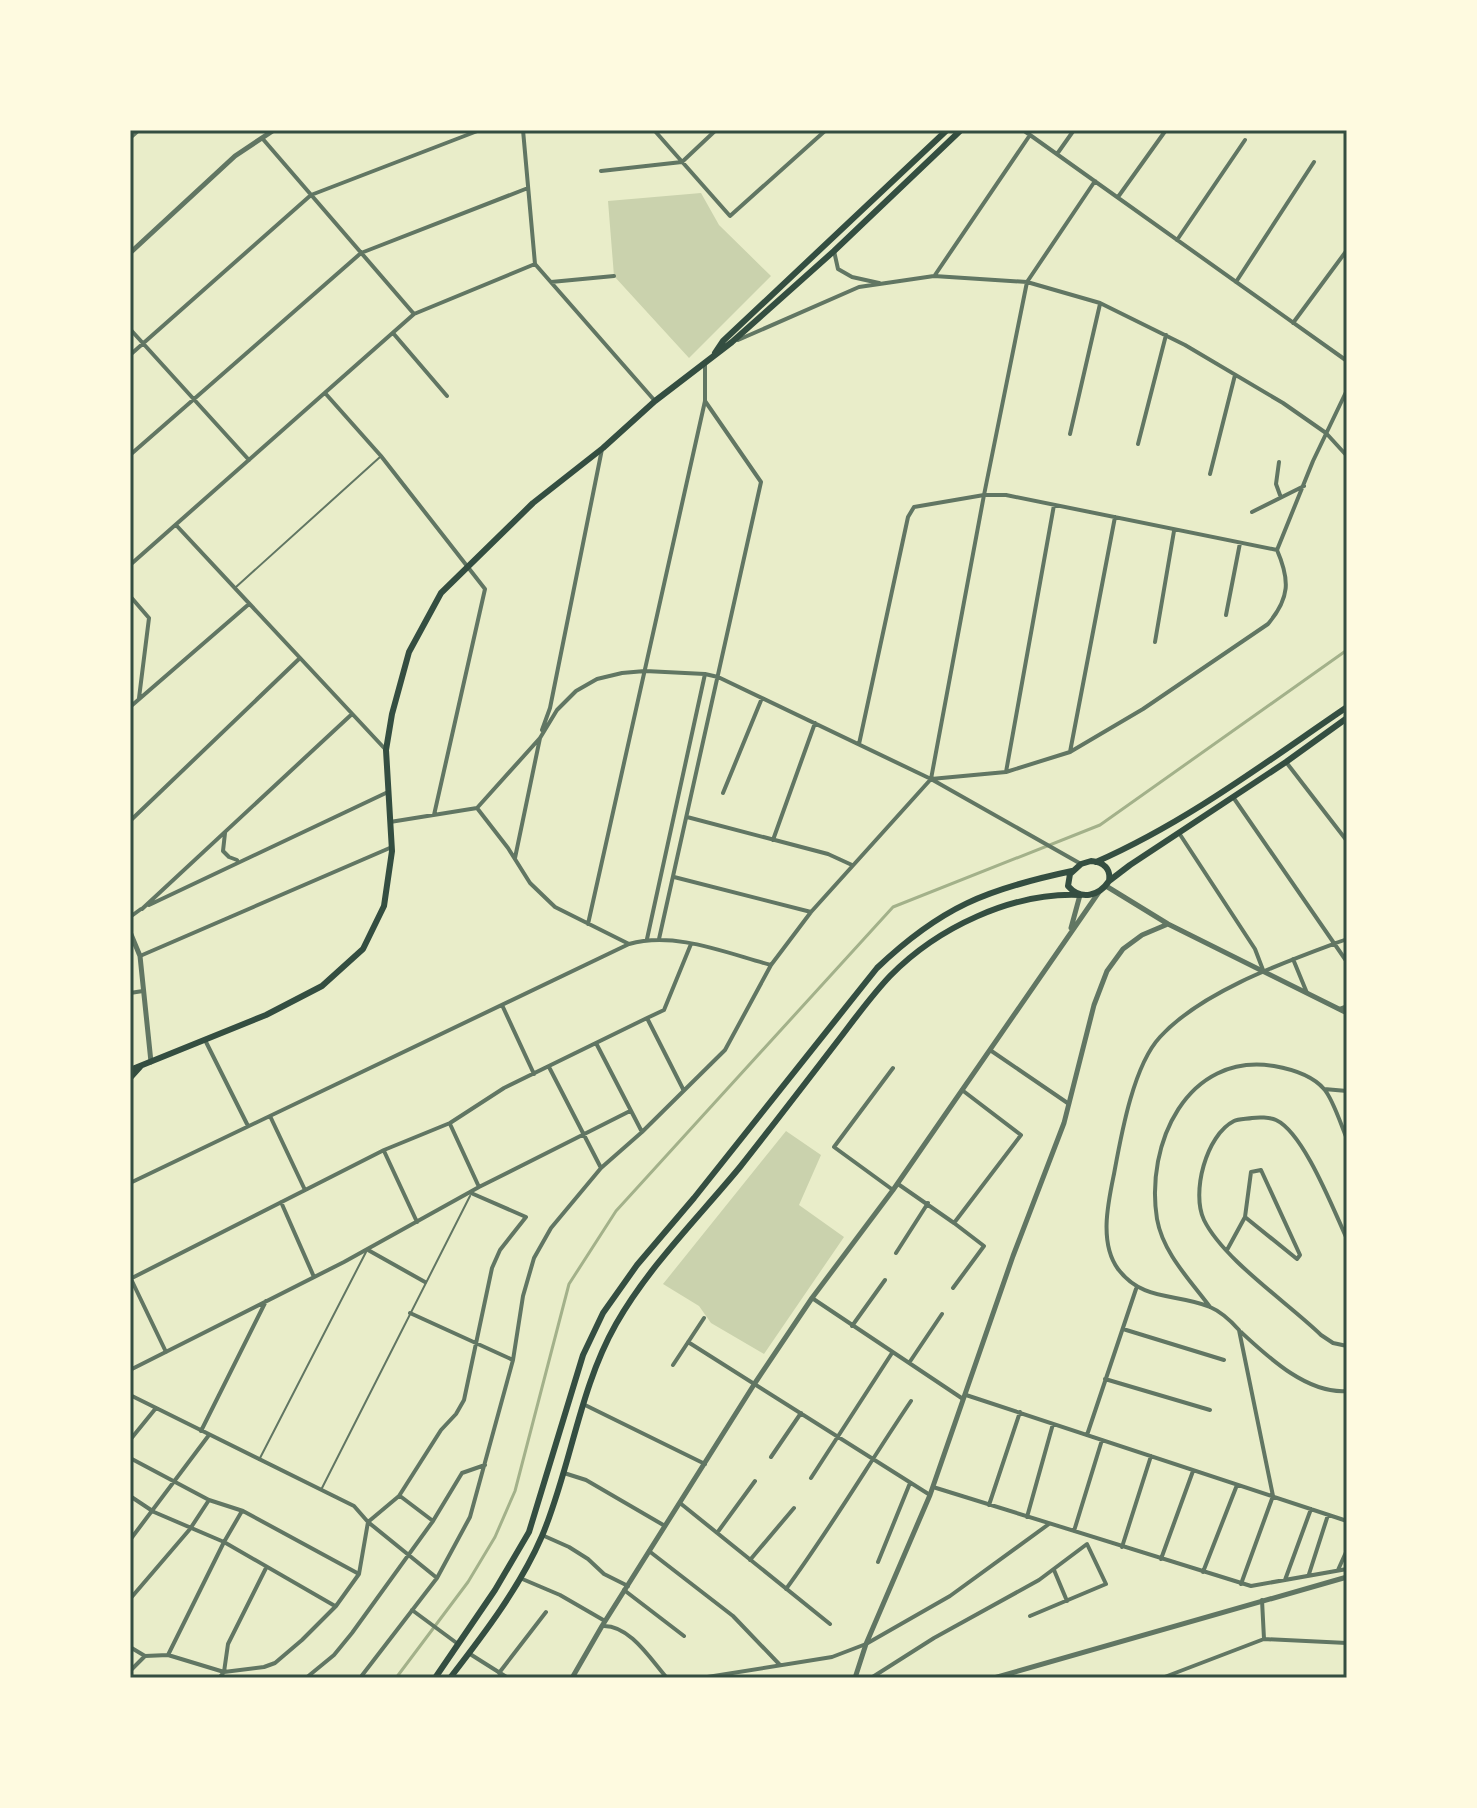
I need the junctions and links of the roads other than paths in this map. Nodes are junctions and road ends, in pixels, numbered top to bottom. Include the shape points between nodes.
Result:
1 (139, 130) edge
2 (274, 130) edge
3 (480, 130) edge
4 (523, 130) edge
5 (654, 130) edge
6 (716, 130) edge
7 (826, 130) edge
8 (947, 130) edge
9 (961, 130) edge
10 (1023, 130) edge
11 (1074, 130) edge
12 (1166, 130) edge
13 (1030, 135) junction
14 (130, 138) edge
15 (262, 138) junction
16 (1245, 140) dead end
17 (1057, 154) junction
18 (682, 162) junction
19 (1314, 162) dead end
20 (601, 171) dead end
21 (1095, 181) junction
22 (528, 188) junction
23 (311, 195) junction
24 (1118, 197) junction
25 (1177, 240) junction
26 (1347, 250) edge
27 (834, 251) junction
28 (130, 253) edge
29 (361, 253) junction
30 (535, 264) junction
31 (614, 276) dead end
32 (934, 276) junction
33 (551, 282) junction
34 (1027, 282) junction
35 (1236, 282) junction
36 (881, 283) junction
37 (1100, 303) junction
38 (414, 314) junction
39 (1293, 323) junction
40 (130, 329) edge
41 (393, 333) junction
42 (1166, 335) junction
43 (732, 342) junction
44 (143, 343) junction
45 (130, 355) edge
46 (712, 356) junction
47 (705, 361) junction
48 (1347, 361) edge
49 (1235, 375) junction
50 (1347, 390) edge
51 (325, 393) junction
52 (447, 396) dead end
53 (194, 400) junction
54 (655, 401) junction
55 (705, 401) junction
56 (1326, 433) junction
57 (1070, 434) dead end
58 (1138, 444) dead end
59 (603, 448) junction
60 (130, 455) edge
61 (381, 456) junction
62 (1347, 456) edge
63 (249, 460) junction
64 (1279, 462) dead end
65 (1210, 474) dead end
66 (1304, 486) junction
67 (984, 495) junction
68 (1280, 496) junction
69 (1054, 505) junction
70 (1252, 512) dead end
71 (1115, 517) junction
72 (176, 525) junction
73 (1174, 531) junction
74 (1240, 543) junction
75 (1277, 550) junction
76 (130, 565) edge
77 (467, 565) junction
78 (235, 588) junction
79 (130, 596) edge
80 (249, 603) junction
81 (1226, 615) dead end
82 (1155, 642) dead end
83 (300, 658) junction
84 (645, 671) junction
85 (705, 674) junction
86 (718, 677) junction
87 (762, 698) junction
88 (138, 700) junction
89 (130, 707) edge
90 (1347, 707) edge
91 (352, 714) junction
92 (1344, 720) edge
93 (815, 723) junction
94 (1347, 729) edge
95 (540, 738) junction
96 (859, 744) junction
97 (386, 750) junction
98 (1070, 752) junction
99 (1286, 762) junction
100 (1006, 772) junction
101 (931, 779) junction
102 (388, 792) junction
103 (723, 793) dead end
104 (1233, 797) junction
105 (477, 808) junction
106 (434, 815) junction
107 (687, 817) junction
108 (130, 821) edge
109 (390, 822) junction
110 (225, 831) junction
111 (1179, 833) junction
112 (773, 840) junction
113 (1347, 841) edge
114 (392, 847) junction
115 (515, 858) junction
116 (239, 860) junction
117 (1096, 862) junction
118 (1081, 864) junction
119 (852, 865) junction
120 (1072, 871) junction
121 (674, 877) junction
122 (1105, 886) junction
123 (1080, 895) junction
124 (142, 909) junction
125 (811, 912) junction
126 (130, 917) edge
127 (588, 924) junction
128 (1168, 924) junction
129 (130, 932) edge
130 (1068, 937) junction
131 (647, 939) junction
132 (659, 939) junction
133 (1347, 939) edge
134 (629, 944) junction
135 (691, 944) junction
136 (1334, 944) junction
137 (140, 956) junction
138 (1293, 959) junction
139 (1347, 962) edge
140 (771, 965) junction
141 (1262, 970) junction
142 (143, 991) junction
143 (130, 993) edge
144 (1307, 993) junction
145 (502, 1005) junction
146 (1347, 1006) edge
147 (1339, 1009) junction
148 (1347, 1013) edge
149 (647, 1018) junction
150 (205, 1040) junction
151 (596, 1043) junction
152 (990, 1050) junction
153 (151, 1062) junction
154 (140, 1067) junction
155 (549, 1067) junction
156 (893, 1068) dead end
157 (130, 1070) edge
158 (534, 1074) junction
159 (130, 1078) edge
160 (683, 1089) junction
161 (1324, 1089) junction
162 (962, 1090) junction
163 (1347, 1091) edge
164 (1069, 1104) junction
165 (630, 1111) junction
166 (270, 1116) junction
167 (450, 1123) junction
168 (248, 1126) junction
169 (642, 1132) junction
170 (583, 1135) junction
171 (1347, 1139) edge
172 (384, 1150) junction
173 (601, 1168) junction
174 (130, 1183) edge
175 (479, 1187) junction
176 (896, 1187) junction
177 (305, 1190) junction
178 (471, 1193) junction
179 (281, 1202) junction
180 (928, 1203) junction
181 (1245, 1217) junction
182 (417, 1222) junction
183 (954, 1223) junction
184 (1347, 1239) edge
185 (367, 1249) junction
186 (1227, 1250) junction
187 (896, 1253) dead end
188 (314, 1277) junction
189 (130, 1278) edge
190 (885, 1280) dead end
191 (425, 1282) junction
192 (953, 1288) dead end
193 (1136, 1288) junction
194 (812, 1298) junction
195 (266, 1301) junction
196 (1211, 1307) junction
197 (410, 1313) junction
198 (942, 1314) dead end
199 (704, 1318) dead end
200 (852, 1326) junction
201 (1122, 1329) junction
202 (1239, 1330) junction
203 (475, 1342) junction
204 (688, 1342) junction
205 (1347, 1346) edge
206 (166, 1352) junction
207 (893, 1352) junction
208 (513, 1360) junction
209 (1224, 1360) dead end
210 (909, 1363) junction
211 (673, 1365) dead end
212 (130, 1370) edge
213 (1105, 1379) junction
214 (755, 1383) junction
215 (1347, 1391) edge
216 (130, 1395) edge
217 (965, 1397) junction
218 (911, 1401) dead end
219 (585, 1405) junction
220 (156, 1408) junction
221 (1210, 1410) dead end
222 (1020, 1412) junction
223 (801, 1413) junction
224 (1053, 1424) junction
225 (201, 1431) junction
226 (209, 1435) junction
227 (1087, 1435) junction
228 (837, 1436) junction
229 (130, 1440) edge
230 (1102, 1440) junction
231 (1151, 1456) junction
232 (771, 1457) dead end
233 (130, 1458) edge
234 (872, 1458) junction
235 (259, 1461) junction
236 (705, 1464) junction
237 (485, 1465) junction
238 (1193, 1470) junction
239 (564, 1473) junction
240 (811, 1478) dead end
241 (755, 1481) dead end
242 (175, 1483) junction
243 (910, 1483) junction
244 (1237, 1484) junction
245 (933, 1487) junction
246 (320, 1491) junction
247 (930, 1495) junction
248 (130, 1496) edge
249 (399, 1496) junction
250 (1273, 1496) junction
251 (209, 1500) junction
252 (680, 1503) junction
253 (989, 1505) junction
254 (794, 1508) dead end
255 (1311, 1509) junction
256 (243, 1511) junction
257 (154, 1512) junction
258 (1329, 1514) junction
259 (1027, 1517) junction
260 (433, 1521) junction
261 (1347, 1521) edge
262 (368, 1522) junction
263 (1049, 1524) junction
264 (665, 1526) junction
265 (190, 1529) junction
266 (1074, 1531) junction
267 (717, 1533) junction
268 (542, 1535) junction
269 (1092, 1537) junction
270 (130, 1540) edge
271 (224, 1542) junction
272 (1087, 1544) junction
273 (1122, 1547) junction
274 (1347, 1550) edge
275 (649, 1551) junction
276 (409, 1555) junction
277 (1161, 1559) junction
278 (750, 1560) junction
279 (878, 1562) dead end
280 (266, 1567) junction
281 (1347, 1569) edge
282 (1054, 1570) junction
283 (1338, 1570) junction
284 (1203, 1572) junction
285 (359, 1574) junction
286 (1309, 1574) junction
287 (1347, 1577) edge
288 (437, 1578) junction
289 (520, 1578) junction
290 (1285, 1580) junction
291 (1241, 1584) junction
292 (626, 1588) junction
293 (786, 1589) junction
294 (130, 1599) edge
295 (1262, 1600) junction
296 (1067, 1601) junction
297 (336, 1606) junction
298 (412, 1610) junction
299 (546, 1612) dead end
300 (1030, 1616) dead end
301 (603, 1624) junction
302 (830, 1624) dead end
303 (684, 1636) dead end
304 (1264, 1639) junction
305 (1347, 1643) edge
306 (458, 1644) junction
307 (866, 1644) junction
308 (130, 1647) edge
309 (469, 1653) junction
310 (168, 1655) junction
311 (145, 1656) junction
312 (780, 1665) junction
313 (130, 1671) edge
314 (224, 1672) junction
315 (499, 1673) junction
316 (219, 1678) edge
317 (306, 1678) edge
318 (360, 1678) edge
319 (435, 1678) edge
320 (450, 1678) edge
321 (508, 1678) edge
322 (572, 1678) edge
323 (667, 1678) edge
324 (701, 1678) edge
325 (855, 1678) edge
326 (871, 1678) edge
327 (994, 1678) edge
328 (1162, 1678) edge

1 - 14 street
2 - 15 street
3 - 23 street
4 - 22 street
5 - 18 street
6 - 18 street
7 - 18 street via 730,216
8 - 46 main road
9 - 27 main road
10 - 13 street
11 - 17 street
12 - 24 street
13 - 17 street
13 - 32 street
15 - 23 street
15 - 28 street via 235,156
16 - 25 street
17 - 21 street
18 - 20 street
19 - 35 street
21 - 24 street
21 - 34 street
22 - 29 street
22 - 30 street
23 - 29 street
23 - 44 street
24 - 25 street
25 - 35 street
26 - 39 street
27 - 36 street via 842,272
27 - 43 main road
29 - 38 street
29 - 53 street
30 - 33 street
30 - 38 street
31 - 33 street
32 - 34 street
32 - 36 street
33 - 54 street
34 - 37 street
34 - 67 street
35 - 39 street
36 - 43 street via 859,287
37 - 42 street
37 - 57 street
38 - 41 street
39 - 48 street
40 - 44 street
41 - 51 street
41 - 52 street
42 - 49 street
42 - 58 street
43 - 46 main road
44 - 45 street
44 - 53 street
46 - 47 main road
47 - 54 main road
47 - 55 street
49 - 56 street
49 - 65 street
50 - 56 street
51 - 61 street
51 - 63 street
53 - 60 street
53 - 63 street
54 - 59 main road
55 - 84 street
55 - 86 street via 761,482
56 - 62 street
56 - 66 street
59 - 77 main road
59 - 95 street
61 - 77 street
61 - 78 lane
63 - 72 street
64 - 68 street
66 - 68 street
66 - 75 street
67 - 69 street
67 - 96 street via 910,511
67 - 101 street
68 - 70 street
69 - 71 street
69 - 100 street
71 - 73 street
71 - 98 street
72 - 76 street
72 - 78 street
73 - 74 street
73 - 82 street
74 - 75 street
74 - 81 street
75 - 98 street via 1286,571 1286,591 1281,609 1268,624
77 - 97 main road via 441,593 409,652
77 - 106 street via 485,589
78 - 80 street
79 - 88 street via 149,618
80 - 83 street
80 - 88 street
83 - 91 street
83 - 108 street
84 - 85 street
84 - 95 street via 597,679 576,691
84 - 127 street
85 - 86 street
85 - 131 street
86 - 87 street
86 - 107 street
87 - 93 street
87 - 103 street
88 - 89 street
90 - 117 main road via 1210,801
91 - 97 street
91 - 110 street
92 - 94 street
92 - 99 main road
93 - 96 street
93 - 112 street
95 - 105 street
95 - 115 street
96 - 101 street
97 - 102 main road
98 - 100 street
99 - 104 main road
99 - 113 street
100 - 101 street
101 - 118 street
101 - 119 street
102 - 109 main road
102 - 116 street
104 - 111 main road
104 - 136 street
105 - 106 street
105 - 115 street
106 - 109 street
107 - 112 street
107 - 121 street
109 - 114 main road
110 - 116 street via 223,851
110 - 124 street
111 - 122 main road
111 - 141 street via 1255,949
112 - 119 street
114 - 137 street
114 - 150 main road via 384,906 363,949 322,986
115 - 127 street via 530,883 555,907
116 - 124 street
117 - 118 main road
117 - 122 main road via 1109,870
118 - 120 main road
119 - 125 street
120 - 123 main road via 1068,886
120 - 306 main road via 980,896 904,942 877,968 637,1265 603,1313 583,1355 529,1532
121 - 125 street
121 - 132 street
122 - 123 main road
122 - 128 street
122 - 130 street
123 - 130 street
123 - 219 main road via 1026,900 968,921 890,976 639,1287 615,1326
124 - 126 street
125 - 140 street
127 - 134 street
128 - 141 street
128 - 164 street via 1123,949 1107,971
129 - 137 street
130 - 152 street
131 - 132 street
131 - 134 street
132 - 135 street
133 - 136 street
134 - 145 street
135 - 140 street
135 - 149 street via 664,1010
136 - 138 street
136 - 139 street
137 - 142 street
138 - 141 street
138 - 144 street
140 - 160 street via 725,1050
141 - 144 street
141 - 193 street via 1158,1038 1137,1079 1107,1221 1116,1267
142 - 143 street
142 - 153 street
144 - 147 street
145 - 158 street
145 - 166 street
146 - 147 street
147 - 148 street
149 - 151 street
149 - 160 street
150 - 153 main road
150 - 168 street
151 - 155 street
151 - 165 street
152 - 162 street
152 - 164 street
153 - 154 main road
154 - 157 main road
154 - 159 main road
155 - 158 street
155 - 170 street
156 - 176 street via 834,1147
158 - 167 street
160 - 169 street
161 - 163 street
161 - 171 street
161 - 196 street via 1297,1071 1238,1065 1206,1078 1176,1111 1156,1176 1157,1220 1173,1260
162 - 176 street
162 - 183 street via 1021,1135
164 - 217 street
165 - 169 street
165 - 170 street
166 - 168 street
166 - 177 street
167 - 172 street
167 - 175 street
168 - 174 street
169 - 173 street
170 - 173 street
170 - 175 street
172 - 177 street
172 - 182 street
173 - 208 street via 551,1228 534,1258
175 - 178 street
176 - 180 street
176 - 194 street
177 - 179 street
178 - 182 street
178 - 191 lane
178 - 203 street via 526,1217 492,1268
179 - 188 street
179 - 189 street
180 - 183 street
180 - 187 street
181 - 181 street via 1251,1172 1261,1170 1300,1255 1297,1259
181 - 186 street
182 - 185 street
183 - 192 street via 984,1246
184 - 186 street via 1295,1135 1275,1119 1256,1117 1234,1121 1204,1158 1202,1216
185 - 188 street
185 - 191 street
185 - 235 lane
186 - 205 street via 1321,1335
188 - 195 street
189 - 206 street
190 - 200 street
191 - 197 lane
193 - 196 street
193 - 201 street
194 - 200 street
194 - 214 street
195 - 206 street
195 - 225 street
196 - 202 street
197 - 203 street
197 - 246 lane
198 - 210 street
199 - 204 street
200 - 207 street
201 - 209 street
201 - 213 street
202 - 215 street via 1266,1356 1304,1379
202 - 250 street
203 - 208 street
203 - 249 street via 464,1400
204 - 211 street
204 - 214 street
206 - 212 street
207 - 210 street
207 - 228 street
208 - 237 street
210 - 217 street
213 - 221 street
213 - 227 street
214 - 223 street
214 - 236 street
216 - 220 street
217 - 222 street
217 - 245 street
218 - 234 street
219 - 236 street
219 - 239 main road
220 - 225 street
220 - 229 street
222 - 224 street
222 - 253 street
223 - 228 street
223 - 232 street
224 - 227 street
224 - 259 street
225 - 226 street
226 - 235 street
226 - 242 street
227 - 230 street
228 - 234 street
228 - 240 street
230 - 231 street
230 - 266 street
231 - 238 street
231 - 273 street
233 - 242 street
234 - 243 street
234 - 293 street
235 - 246 street
236 - 252 street
237 - 260 street via 462,1473
237 - 288 street via 470,1517
238 - 244 street
238 - 277 street
239 - 264 street via 586,1480
239 - 268 main road
241 - 267 street
242 - 251 street
242 - 257 street
243 - 247 street
243 - 279 street
244 - 250 street
244 - 284 street
245 - 247 street
245 - 253 street
246 - 262 street via 354,1506
247 - 307 street
248 - 257 street
249 - 260 street
249 - 262 street
250 - 255 street
250 - 291 street
251 - 256 street
251 - 265 street
252 - 264 street
252 - 267 street
253 - 259 street
254 - 278 street
255 - 258 street
255 - 290 street
256 - 271 street
256 - 285 street
257 - 265 street
257 - 270 street
258 - 261 street
258 - 286 street
259 - 263 street
260 - 276 street
262 - 276 street
262 - 285 street
263 - 266 street
263 - 307 street via 950,1596
264 - 275 street
265 - 271 street
265 - 294 street
266 - 269 street
267 - 278 street
268 - 289 main road
268 - 292 street via 569,1547
269 - 272 street
269 - 273 street
271 - 280 street
271 - 310 street
272 - 282 street
272 - 296 street via 1106,1584
273 - 277 street
274 - 283 street
275 - 292 street
275 - 312 street via 733,1616
276 - 288 street
276 - 317 street via 334,1655
277 - 284 street
278 - 293 street
280 - 297 street
280 - 314 street via 228,1644
281 - 283 street
282 - 296 street
282 - 326 street
283 - 286 street
284 - 291 street
285 - 297 street
286 - 290 street
287 - 295 street
288 - 298 street
289 - 301 street via 560,1595
289 - 309 main road
290 - 291 street
292 - 301 street
292 - 303 street
293 - 302 street
295 - 304 street
295 - 327 street
296 - 300 street
297 - 314 street via 275,1663
298 - 306 street
298 - 318 street
299 - 315 street
301 - 322 street
301 - 323 street via 630,1637
304 - 305 street
304 - 328 street
306 - 309 main road
306 - 319 main road
307 - 312 street via 832,1657
307 - 325 street
308 - 311 street
309 - 315 street
309 - 320 main road
310 - 311 street
310 - 314 street
311 - 313 street
312 - 324 street
314 - 316 street
315 - 321 street

